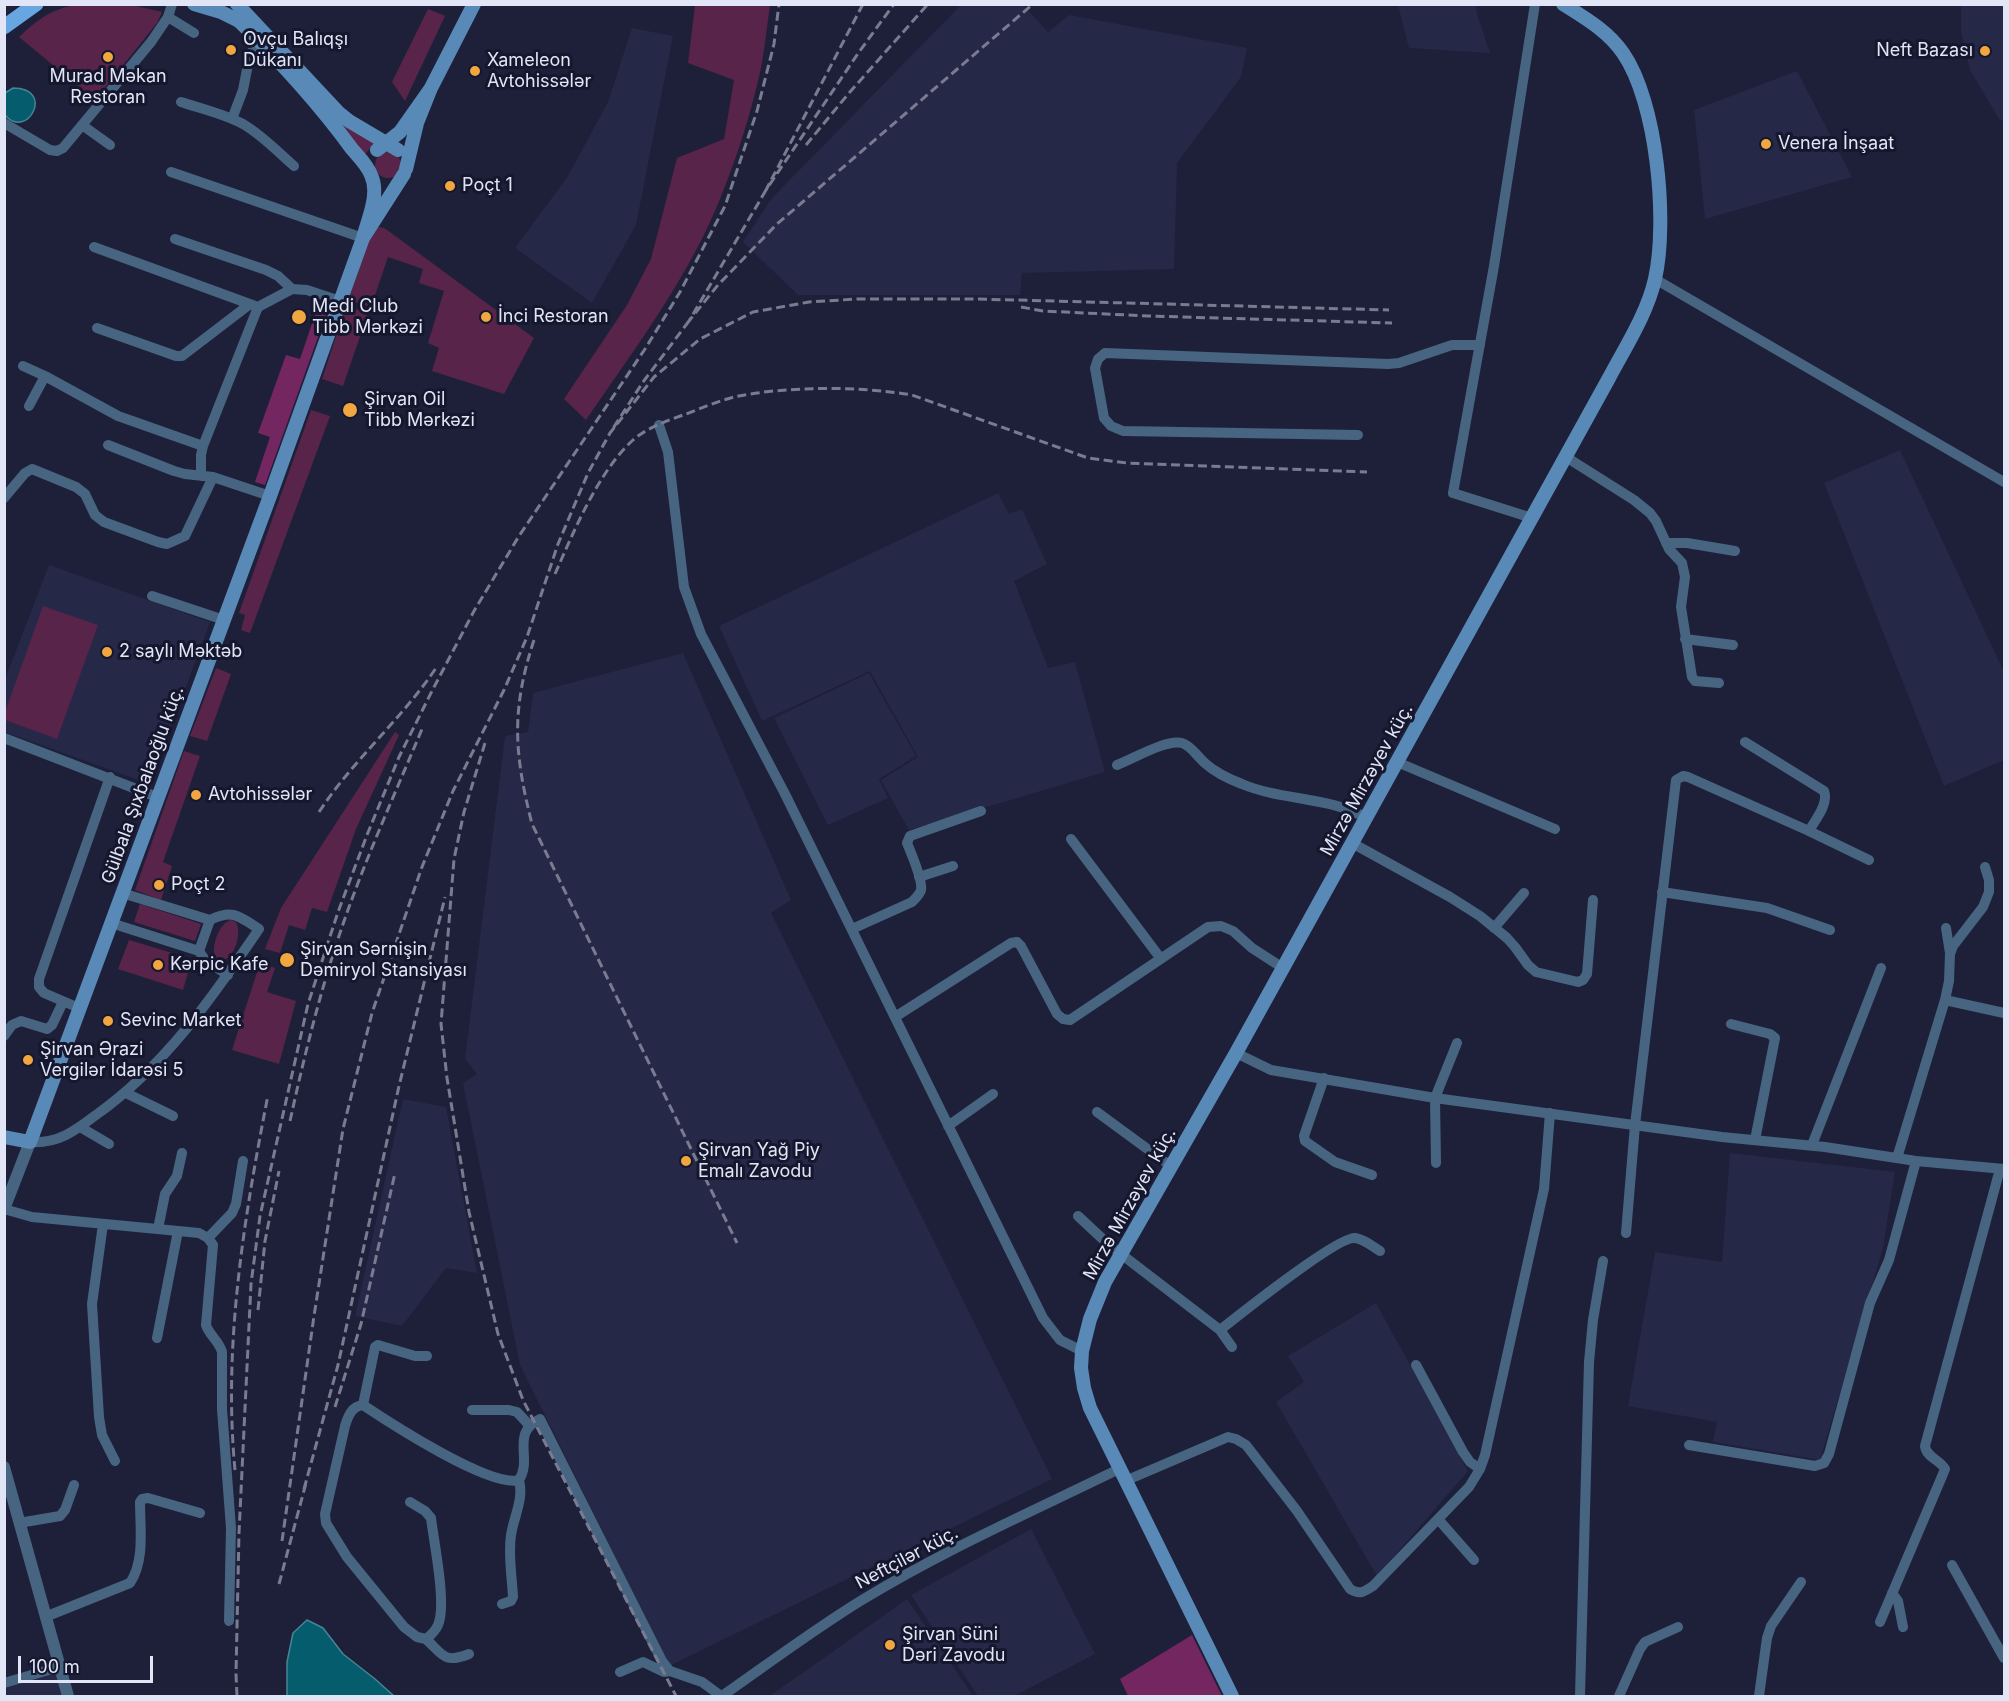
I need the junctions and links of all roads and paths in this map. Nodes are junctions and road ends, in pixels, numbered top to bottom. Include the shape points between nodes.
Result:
1 (36, 4) edge
2 (172, 4) edge
3 (194, 4) edge
4 (237, 4) edge
5 (474, 4) edge
6 (1535, 4) edge
7 (1563, 4) edge
8 (168, 17) junction
9 (4, 27) edge
10 (194, 33) dead end
11 (259, 42) junction
12 (431, 88) junction
13 (181, 102) dead end
14 (232, 119) junction
15 (4, 123) edge
16 (82, 125) junction
17 (110, 145) dead end
18 (387, 147) junction
19 (294, 166) dead end
20 (171, 172) dead end
21 (405, 172) junction
22 (371, 175) junction
23 (363, 238) junction
24 (175, 239) dead end
25 (94, 247) dead end
26 (1655, 279) junction
27 (292, 289) junction
28 (340, 301) junction
29 (254, 306) junction
30 (97, 328) dead end
31 (1480, 345) junction
32 (23, 366) dead end
33 (45, 376) junction
34 (29, 406) dead end
35 (659, 425) dead end
36 (1358, 435) dead end
37 (108, 445) dead end
38 (203, 446) junction
39 (1566, 457) junction
40 (207, 476) junction
41 (2004, 482) edge
42 (270, 496) junction
43 (4, 498) edge
44 (1532, 518) junction
45 (1666, 543) junction
46 (1735, 551) dead end
47 (152, 596) dead end
48 (224, 620) junction
49 (1685, 639) junction
50 (1734, 645) dead end
51 (1719, 684) dead end
52 (4, 738) edge
53 (1744, 742) dead end
54 (1397, 762) junction
55 (1117, 765) dead end
56 (110, 777) junction
57 (157, 797) junction
58 (981, 811) dead end
59 (1366, 818) junction
60 (1555, 829) dead end
61 (1809, 831) junction
62 (1071, 839) dead end
63 (1352, 843) junction
64 (1869, 860) dead end
65 (953, 866) dead end
66 (1985, 867) dead end
67 (919, 877) junction
68 (1662, 892) junction
69 (122, 893) junction
70 (1524, 893) dead end
71 (1593, 900) dead end
72 (210, 920) junction
73 (111, 923) junction
74 (1494, 928) junction
75 (1946, 928) dead end
76 (852, 929) junction
77 (1830, 930) dead end
78 (199, 951) junction
79 (1950, 954) junction
80 (1161, 959) junction
81 (1283, 968) junction
82 (1881, 968) dead end
83 (228, 975) junction
84 (1945, 1000) junction
85 (63, 1002) junction
86 (79, 1008) junction
87 (2004, 1013) edge
88 (895, 1017) junction
89 (1731, 1024) dead end
90 (4, 1036) edge
91 (1457, 1043) dead end
92 (1236, 1053) junction
93 (1324, 1078) junction
94 (126, 1093) junction
95 (993, 1094) dead end
96 (1435, 1098) junction
97 (1097, 1112) dead end
98 (1550, 1113) junction
99 (173, 1116) dead end
100 (1635, 1125) junction
101 (948, 1126) junction
102 (80, 1127) junction
103 (4, 1137) edge
104 (1755, 1140) junction
105 (30, 1142) junction
106 (109, 1144) dead end
107 (1812, 1145) junction
108 (182, 1153) dead end
109 (1898, 1158) junction
110 (243, 1161) dead end
111 (1916, 1161) junction
112 (1436, 1162) dead end
113 (1172, 1167) junction
114 (2002, 1169) edge
115 (1372, 1175) dead end
116 (4, 1209) edge
117 (1078, 1216) dead end
118 (103, 1224) junction
119 (158, 1229) junction
120 (178, 1231) junction
121 (1626, 1233) dead end
122 (208, 1238) junction
123 (1380, 1251) dead end
124 (1121, 1253) junction
125 (1602, 1261) dead end
126 (1220, 1330) junction
127 (157, 1338) dead end
128 (1232, 1347) dead end
129 (1082, 1352) junction
130 (427, 1356) dead end
131 (1416, 1365) dead end
132 (363, 1405) junction
133 (472, 1410) dead end
134 (530, 1426) junction
135 (1689, 1445) dead end
136 (115, 1461) dead end
137 (4, 1467) edge
138 (1480, 1469) junction
139 (1122, 1475) junction
140 (519, 1480) junction
141 (74, 1485) dead end
142 (410, 1503) dead end
143 (200, 1513) dead end
144 (1437, 1519) junction
145 (19, 1523) junction
146 (1474, 1560) dead end
147 (1952, 1564) dead end
148 (1801, 1582) dead end
149 (1892, 1593) junction
150 (502, 1604) dead end
151 (45, 1617) junction
152 (229, 1621) dead end
153 (1880, 1622) dead end
154 (1678, 1627) dead end
155 (1903, 1627) dead end
156 (426, 1639) junction
157 (469, 1654) dead end
158 (2004, 1658) edge
159 (59, 1667) junction
160 (670, 1671) junction
161 (620, 1672) dead end
162 (4, 1683) edge
163 (68, 1696) edge
164 (722, 1696) edge
165 (1232, 1696) edge
166 (1580, 1696) edge
167 (1619, 1696) edge
168 (1759, 1696) edge

1 - 9 main road
2 - 8 street
3 - 11 main road via 239,21
4 - 18 main road via 339,113
5 - 12 main road
6 - 31 street
7 - 26 main road, Mirzə Mirzəyev küç. via 1599,27 1615,43 1629,62 1641,90 1658,179 1660,231
8 - 10 street
8 - 16 street
11 - 14 street via 250,54
11 - 22 main road via 333,124
12 - 18 main road
12 - 21 main road via 417,123
13 - 14 street
14 - 19 street via 260,135
15 - 16 street via 57,151
16 - 17 street
18 - 21 main road via 405,158
18 - 22 main road via 373,154 369,164
20 - 23 street
21 - 22 main road via 396,182 385,184
21 - 23 main road
22 - 23 main road via 373,199
23 - 28 main road, Gülbala Şıxbalaoğlu küç.
24 - 27 street via 266,270
25 - 29 street
26 - 39 main road, Mirzə Mirzəyev küç. via 1637,325
26 - 41 street
27 - 28 street
27 - 29 street
28 - 42 main road, Gülbala Şıxbalaoğlu küç.
29 - 30 street via 182,356
29 - 38 street
31 - 36 street via 1452,345 1388,364 1105,353 1098,358 1095,368 1104,418 1123,431
31 - 44 street via 1453,493
32 - 33 street
33 - 34 street
33 - 38 street via 118,416
35 - 76 street via 668,452 681,569 692,613
37 - 40 street via 174,471
38 - 40 street via 201,455
39 - 44 main road, Mirzə Mirzəyev küç.
39 - 45 street via 1650,513
40 - 42 street
40 - 43 street via 186,536 167,544 104,522 76,487 32,469
42 - 48 main road, Gülbala Şıxbalaoğlu küç.
44 - 54 main road, Mirzə Mirzəyev küç.
45 - 46 street
45 - 49 street via 1685,568 1681,607
47 - 48 street
48 - 57 main road, Gülbala Şıxbalaoğlu küç.
49 - 50 street
49 - 51 street via 1695,681
52 - 56 street
53 - 61 street via 1824,791 1824,804
54 - 59 main road, Mirzə Mirzəyev küç.
54 - 60 street
55 - 59 street via 1160,747 1181,743 1223,776 1244,785 1337,805
56 - 57 street
56 - 85 street via 39,979 44,993
57 - 69 main road, Gülbala Şıxbalaoğlu küç.
58 - 67 street via 910,836 907,843
59 - 63 main road, Mirzə Mirzəyev küç.
61 - 64 street
61 - 68 street via 1688,777 1679,777
62 - 80 street
63 - 74 street via 1450,897
63 - 81 main road, Mirzə Mirzəyev küç.
65 - 67 street
66 - 79 street via 1989,892 1983,907
67 - 76 street via 921,890 912,902
68 - 77 street via 1767,908
68 - 100 street
69 - 72 street
69 - 73 main road, Gülbala Şıxbalaoğlu küç.
70 - 74 street
71 - 74 street via 1587,974 1578,982 1536,972
72 - 78 street
72 - 83 street via 224,914 234,915 259,930
73 - 78 street
73 - 86 main road, Gülbala Şıxbalaoğlu küç.
75 - 79 street
76 - 88 street
78 - 83 street via 205,960
79 - 84 street
80 - 81 street via 1208,927 1221,926
80 - 88 street via 1070,1020 1063,1020 1021,946 1011,943
81 - 92 main road, Mirzə Mirzəyev küç.
82 - 107 street
83 - 94 street via 182,1036
84 - 87 street
84 - 109 street
85 - 86 street
85 - 90 street via 47,1029 21,1021
86 - 105 main road, Gülbala Şıxbalaoğlu küç.
88 - 101 street
89 - 104 street via 1775,1038
91 - 96 street
92 - 93 street via 1263,1067
92 - 113 main road, Mirzə Mirzəyev küç.
93 - 96 street
93 - 115 street via 1305,1141 1335,1162
94 - 99 street
94 - 102 street
95 - 101 street
96 - 98 street
96 - 112 street
97 - 113 street
98 - 100 street
98 - 138 street via 1544,1189
100 - 104 street
100 - 121 street
101 - 129 street via 1043,1318 1060,1340
102 - 105 street via 53,1141
102 - 106 street
103 - 105 main road
104 - 107 street
105 - 116 street, Gülbala Şıxbalaoğlu küç.
107 - 109 street
108 - 119 street via 177,1176 165,1194
109 - 111 street
110 - 122 street via 232,1213
111 - 114 street
111 - 135 street via 1895,1241 1870,1303 1824,1463 1815,1466
113 - 124 main road, Mirzə Mirzəyev küç.
114 - 149 street via 1926,1446 1928,1453 1945,1468
116 - 118 street via 32,1217
117 - 124 street
118 - 119 street
118 - 136 street via 92,1304 99,1417 102,1435
119 - 120 street
120 - 122 street
120 - 127 street
122 - 152 street via 213,1245 206,1324 222,1352 222,1409 230,1497
123 - 126 street via 1362,1240 1348,1239 1286,1279
124 - 126 street
124 - 129 main road, Mirzə Mirzəyev küç. via 1096,1303
125 - 166 street via 1589,1362
126 - 128 street
129 - 139 main road, Mirzə Mirzəyev küç. via 1081,1368 1090,1408
130 - 132 street via 375,1347
131 - 138 street via 1463,1452
132 - 140 street via 437,1451 504,1480
132 - 156 street via 350,1413 345,1426 326,1523 347,1557 404,1627
133 - 134 street via 517,1412
134 - 140 street via 524,1441 524,1473
134 - 160 street via 540,1419
137 - 145 street
138 - 144 street via 1469,1487
139 - 144 street, Neftçilər küç. via 1228,1437 1236,1439 1246,1445 1356,1593 1373,1586
139 - 164 street, Neftçilər küç. via 940,1556 825,1624
139 - 165 main road, Mirzə Mirzəyev küç.
140 - 150 street via 522,1491 510,1545 513,1597
141 - 145 street via 60,1516
142 - 156 street via 430,1518 442,1611 439,1625
143 - 151 street via 142,1499 139,1564 130,1583
144 - 146 street
145 - 151 street
147 - 158 street
148 - 168 street via 1771,1626
149 - 153 street
149 - 155 street via 1898,1601
151 - 159 street
154 - 167 street via 1645,1642
156 - 157 street via 453,1660
159 - 162 street
159 - 163 street
160 - 161 street via 643,1662
160 - 164 street via 702,1682

